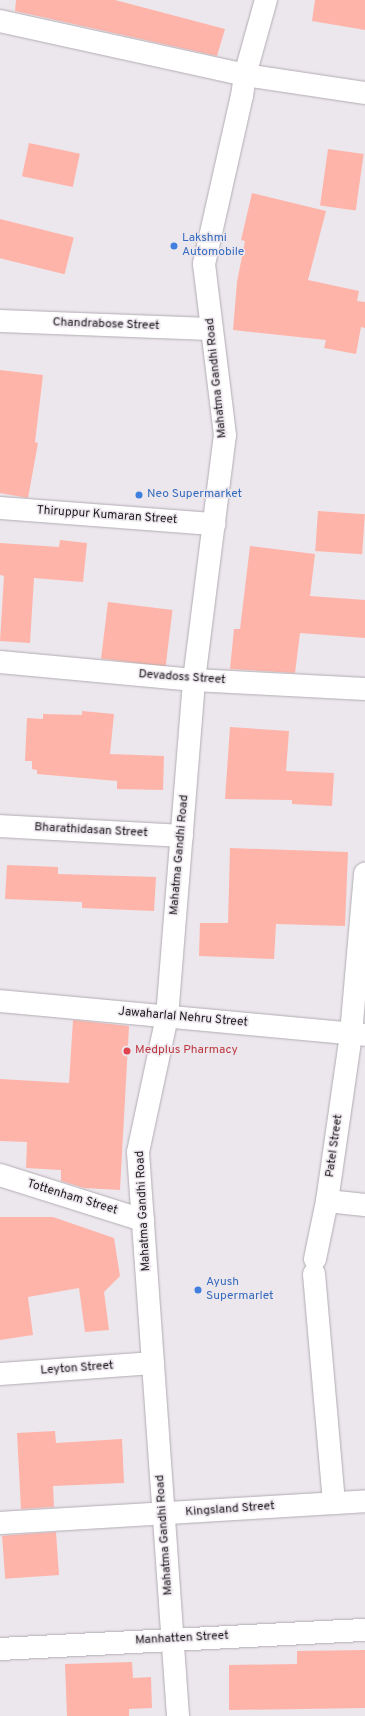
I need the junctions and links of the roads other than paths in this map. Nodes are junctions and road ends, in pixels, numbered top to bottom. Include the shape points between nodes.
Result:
1 (266, 0) edge
2 (0, 21) edge
3 (245, 75) junction
4 (365, 94) edge
5 (0, 322) edge
6 (212, 329) junction
7 (0, 508) edge
8 (214, 524) junction
9 (0, 662) edge
10 (194, 680) junction
11 (365, 689) edge
12 (0, 826) edge
13 (182, 836) junction
14 (365, 874) edge
15 (0, 1001) edge
16 (167, 1017) junction
17 (358, 1035) edge
18 (0, 1175) edge
19 (327, 1201) junction
20 (365, 1205) edge
21 (143, 1220) junction
22 (153, 1363) junction
23 (0, 1374) edge
24 (365, 1501) edge
25 (334, 1503) junction
26 (163, 1515) junction
27 (0, 1523) edge
28 (365, 1630) edge
29 (172, 1640) junction
30 (0, 1649) edge
31 (178, 1716) edge

1 - 3 street, Mahatma Gandhi Road
2 - 3 street
3 - 4 street
3 - 6 street, Mahatma Gandhi Road via 204,264
5 - 6 street, Chandrabose Street
6 - 8 street, Mahatma Gandhi Road via 224,435
7 - 8 street, Thiruppur Kumaran Street
8 - 10 street, Mahatma Gandhi Road
9 - 10 street, Devadoss Street
10 - 11 street, Devadoss Street
10 - 13 street, Mahatma Gandhi Road
12 - 13 street, Bharathidasan Street
13 - 16 street, Mahatma Gandhi Road
14 - 17 street, Patel Street
15 - 16 street, Jawaharlal Nehru Street
16 - 17 street, Jawaharlal Nehru Street
16 - 21 street, Mahatma Gandhi Road via 138,1152
17 - 19 street, Patel Street
18 - 21 street, Tottenham Street
19 - 20 street
19 - 25 street, Patel Street via 315,1266
21 - 22 street, Mahatma Gandhi Road
22 - 23 street, Leyton Street
22 - 26 street, Mahatma Gandhi Road
24 - 25 street, Kingsland Street
25 - 26 street, Kingsland Street
26 - 27 street, Kingsland Street
26 - 29 street, Mahatma Gandhi Road
28 - 29 street, Manhatten Street
29 - 30 street, Manhatten Street
29 - 31 street, Mahatma Gandhi Road

